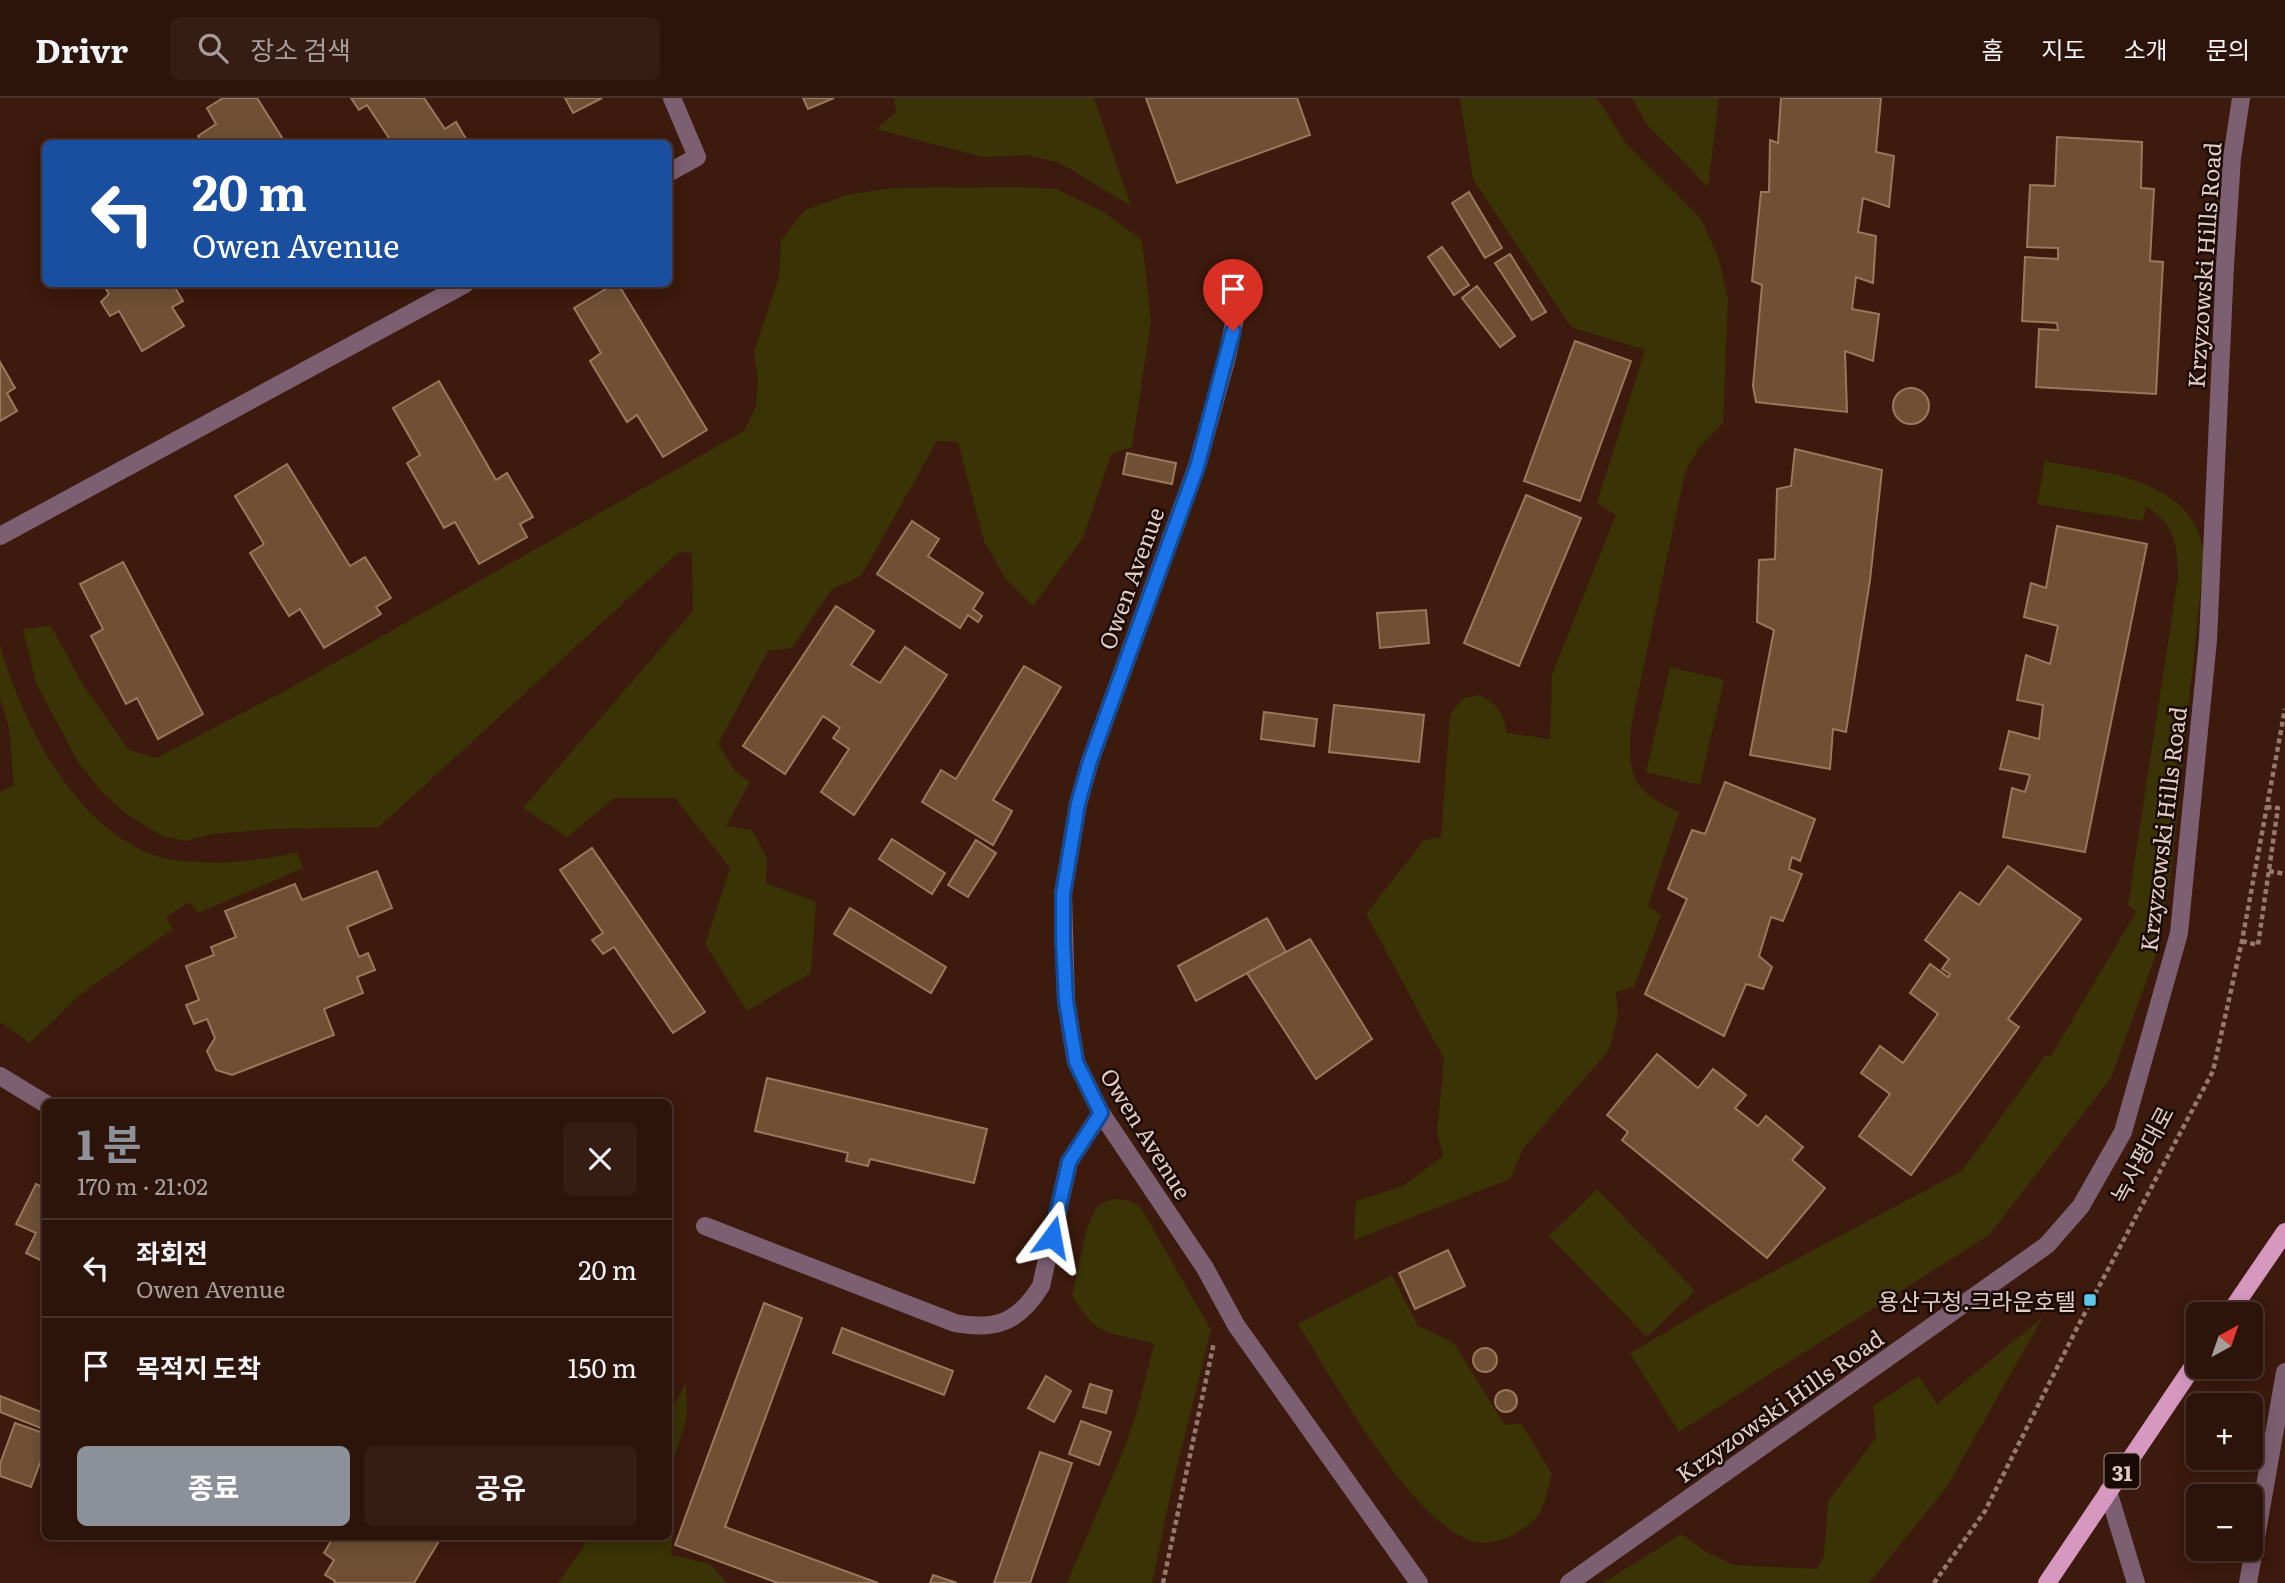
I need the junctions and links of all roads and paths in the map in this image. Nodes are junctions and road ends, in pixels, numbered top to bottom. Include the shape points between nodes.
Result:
1 (672, 98) edge
2 (2241, 98) edge
3 (672, 171) edge
4 (1242, 284) dead end
5 (459, 287) edge
6 (0, 536) edge
7 (2285, 709) edge
8 (2267, 807) junction
9 (2269, 871) junction
10 (2285, 874) edge
11 (2242, 941) junction
12 (0, 1076) edge
13 (42, 1102) edge
14 (1101, 1113) junction
15 (705, 1226) dead end
16 (2285, 1232) edge
17 (2237, 1302) edge
18 (1214, 1342) dead end
19 (2285, 1372) edge
20 (2186, 1377) edge
21 (2108, 1491) junction
22 (1163, 1583) edge
23 (1419, 1583) edge
24 (1569, 1583) edge
25 (1934, 1583) edge
26 (2047, 1583) edge
27 (2136, 1583) edge
28 (2248, 1583) edge

1 - 3 street via 697,157
2 - 24 street, Krzyzowski Hills Road via 2225,265 2208,640 2179,933 2123,1132 2081,1206 2047,1245
4 - 14 street, Owen Avenue via 1197,467 1090,761 1070,851 1063,894 1066,1001 1076,1062
5 - 6 street
7 - 8 path, 녹사평대로
8 - 9 path via 2278,808
8 - 11 path, 녹사평대로
9 - 10 path
9 - 11 path via 2258,944
11 - 25 path, 녹사평대로 via 2213,1071 1985,1511
12 - 13 street
14 - 15 street via 1069,1162 1041,1286 1005,1323 955,1323
14 - 23 street, Owen Avenue via 1205,1268 1236,1325
16 - 17 main road
18 - 22 path
19 - 28 street
20 - 21 main road, 31
21 - 26 main road, 31
21 - 27 street

